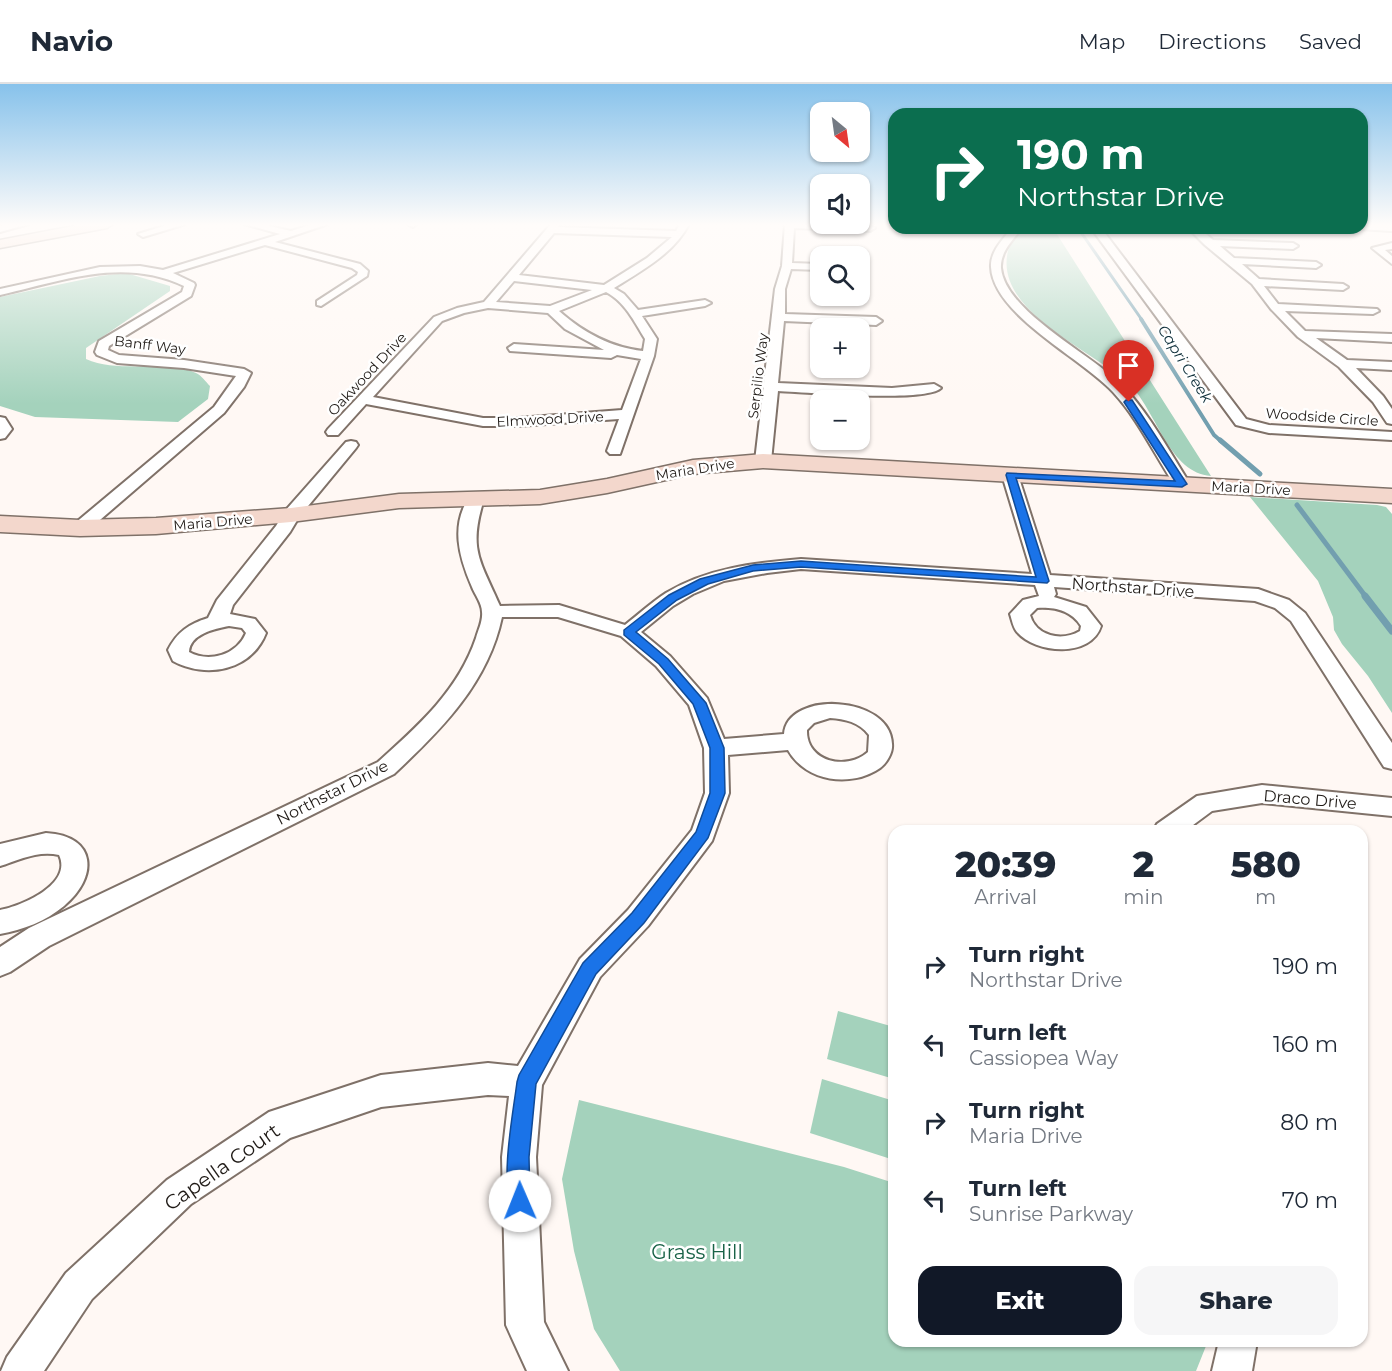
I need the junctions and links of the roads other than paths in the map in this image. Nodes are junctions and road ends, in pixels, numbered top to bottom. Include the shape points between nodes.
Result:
1 (38, 284) edge
2 (188, 284) edge
3 (350, 284) edge
4 (505, 284) edge
5 (572, 284) edge
6 (612, 284) edge
7 (782, 284) edge
8 (1001, 284) edge
9 (1138, 284) edge
10 (1258, 284) edge
11 (1301, 284) edge
12 (1343, 286) dead end
13 (606, 288) junction
14 (0, 292) edge
15 (321, 303) dead end
16 (705, 303) dead end
17 (488, 304) junction
18 (1275, 307) junction
19 (551, 310) junction
20 (1373, 311) dead end
21 (634, 314) junction
22 (779, 317) junction
23 (876, 321) dead end
24 (1302, 334) junction
25 (1392, 338) edge
26 (514, 348) dead end
27 (648, 356) junction
28 (1344, 364) junction
29 (1392, 366) edge
30 (772, 387) junction
31 (934, 388) dead end
32 (365, 400) junction
33 (1385, 400) edge
34 (628, 414) junction
35 (1392, 420) edge
36 (0, 421) edge
37 (333, 432) dead end
38 (0, 435) edge
39 (1392, 436) edge
40 (351, 445) dead end
41 (615, 451) dead end
42 (763, 461) junction
43 (1010, 475) junction
44 (1182, 484) junction
45 (1392, 495) edge
46 (476, 499) junction
47 (291, 515) junction
48 (0, 524) edge
49 (80, 528) junction
50 (1043, 581) junction
51 (1050, 602) dead end
52 (493, 612) junction
53 (217, 621) dead end
54 (628, 632) junction
55 (794, 741) dead end
56 (717, 748) junction
57 (1392, 761) edge
58 (1392, 807) edge
59 (1175, 825) edge
60 (0, 856) edge
61 (0, 922) edge
62 (35, 925) junction
63 (0, 963) edge
64 (526, 1082) junction
65 (1237, 1347) edge
66 (21, 1371) edge
67 (548, 1371) edge
68 (1232, 1371) edge

1 - 14 street, Banff Way
2 - 49 street, Banff Way via 187,294 103,344 101,352 117,359 244,374 219,410
3 - 15 street
4 - 17 street
5 - 13 street
6 - 13 street
7 - 22 street, Serpilio Way
8 - 44 street via 1032,322 1108,379 1129,402
9 - 39 street, Woodside Circle via 1241,422 1269,429
10 - 18 street
11 - 12 street
13 - 19 street
13 - 21 street via 614,290
16 - 21 street
17 - 19 street, Oakwood Drive
17 - 32 street, Oakwood Drive via 438,319
18 - 20 street
18 - 24 street
19 - 27 street via 569,326 615,351
21 - 27 street via 651,339
22 - 23 street
22 - 30 street, Serpilio Way
24 - 25 street
24 - 28 street
26 - 27 street
27 - 34 street
28 - 29 street
28 - 33 street
30 - 31 street via 892,392
30 - 42 street, Serpilio Way
32 - 34 street, Elmwood Drive via 483,422
32 - 37 street, Oakwood Drive
33 - 35 street
34 - 41 street
36 - 38 street via 6,429
40 - 47 street
42 - 43 street, Maria Drive
42 - 46 street, Maria Drive via 693,467 563,495
43 - 44 street, Maria Drive
43 - 50 street
44 - 45 street, Maria Drive
46 - 47 street, Maria Drive via 399,501
46 - 52 street via 467,523 465,551
47 - 49 street, Maria Drive
47 - 53 street via 224,604
48 - 49 street, Maria Drive
50 - 51 street
50 - 54 street, Northstar Drive via 801,564 753,568 684,592
50 - 57 street, Northstar Drive via 1258,595 1282,604 1298,617
52 - 54 street via 559,611
52 - 62 street, Northstar Drive via 472,671 453,700 386,768
54 - 56 street via 663,661 699,703
55 - 56 street
56 - 64 street via 717,793 703,834 638,918 590,968
58 - 59 street, Draco Drive via 1262,794 1206,803
60 - 62 street via 43,843 58,844 74,857 70,879
61 - 62 street
62 - 63 street, Northstar Drive
64 - 66 street, Capella Court via 488,1079 381,1091 281,1124 179,1192 87,1278
64 - 67 street via 519,1157 525,1325
65 - 68 street

